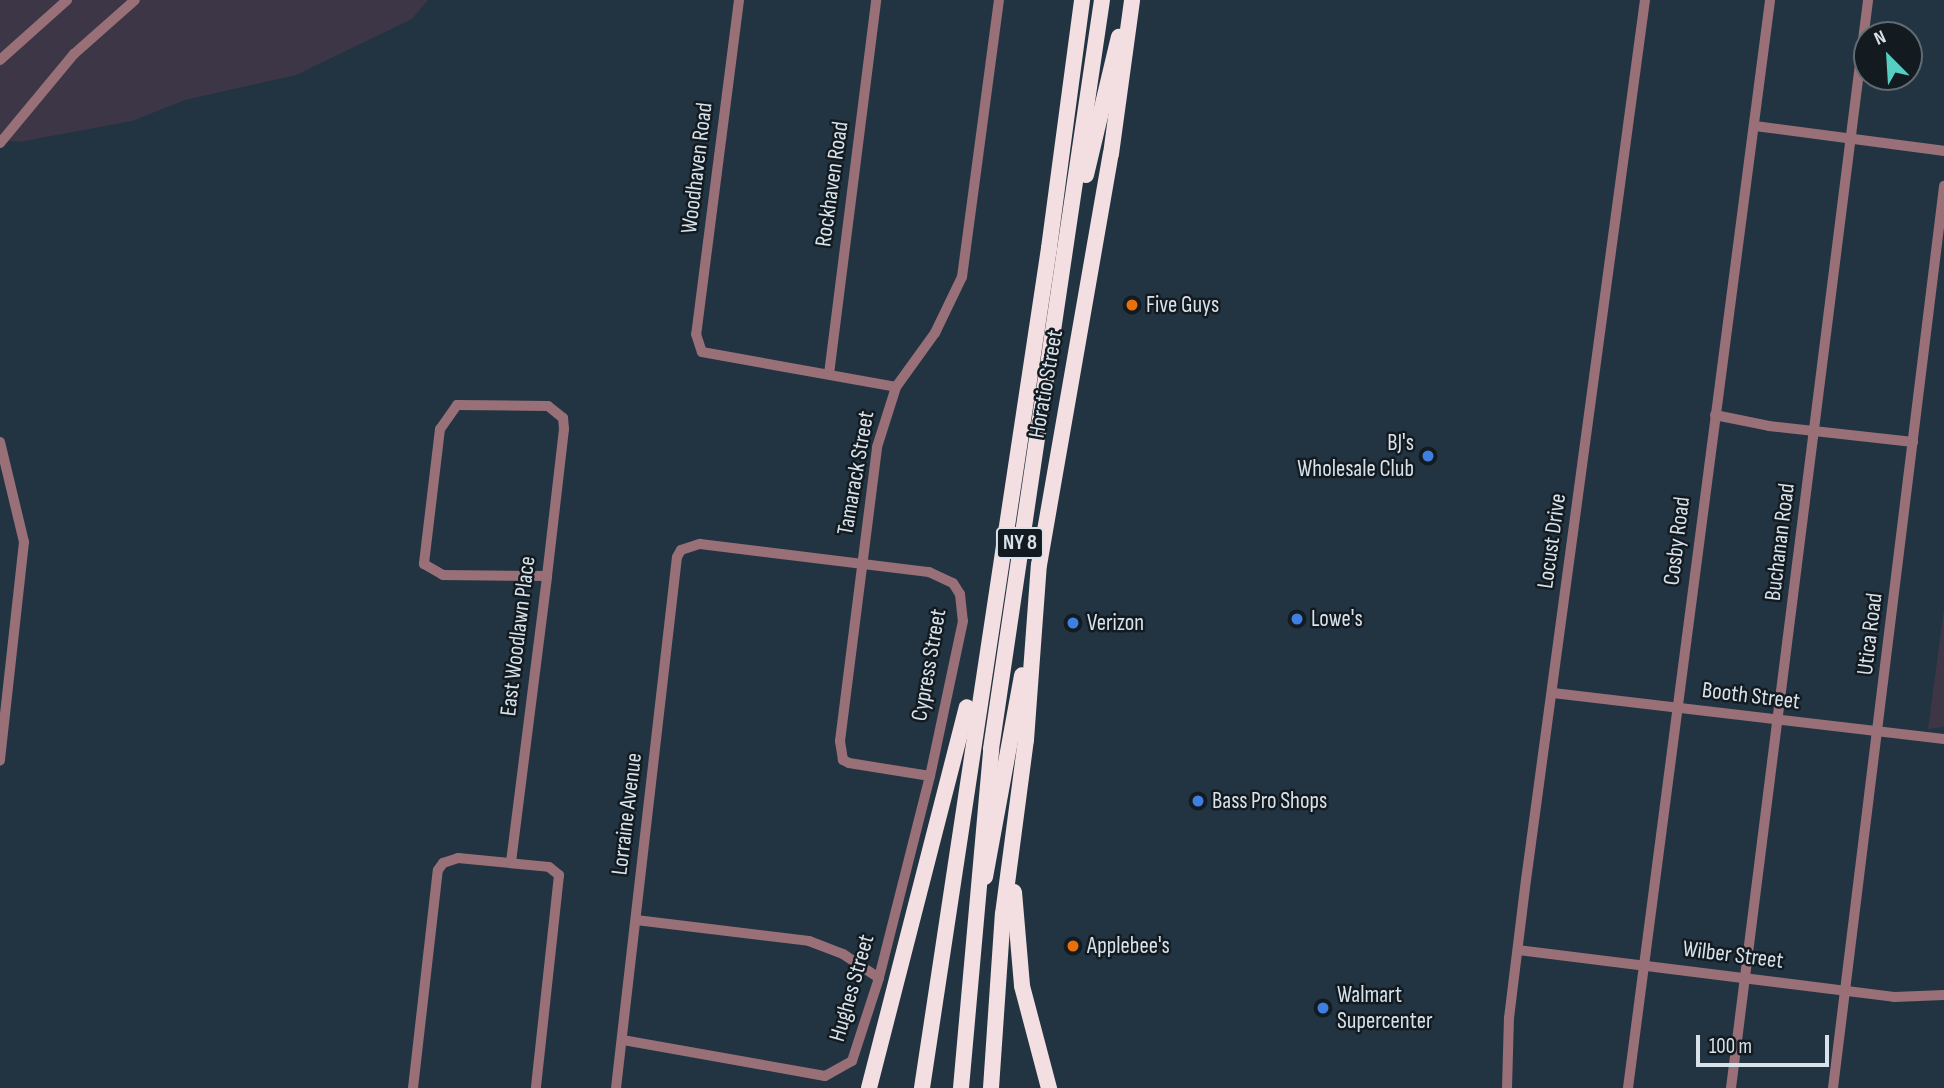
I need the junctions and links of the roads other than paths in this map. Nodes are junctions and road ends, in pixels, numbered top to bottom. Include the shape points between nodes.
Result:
1 (67, 0) edge
2 (135, 0) edge
3 (739, 0) edge
4 (876, 0) edge
5 (999, 0) edge
6 (1102, 0) edge
7 (1125, 0) edge
8 (1132, 0) edge
9 (1645, 0) edge
10 (1770, 0) edge
11 (1868, 0) edge
12 (1081, 4) edge
13 (0, 60) edge
14 (1755, 126) junction
15 (1851, 139) junction
16 (0, 143) edge
17 (1944, 151) edge
18 (1944, 186) edge
19 (1073, 210) junction
20 (829, 374) junction
21 (896, 387) junction
22 (1715, 415) junction
23 (1814, 430) junction
24 (0, 442) edge
25 (1913, 442) junction
26 (684, 548) joint
27 (863, 565) junction
28 (547, 576) junction
29 (1036, 610) junction
30 (992, 614) junction
31 (1553, 693) junction
32 (1676, 708) junction
33 (1777, 721) junction
34 (1878, 733) junction
35 (1944, 739) edge
36 (0, 761) edge
37 (930, 776) junction
38 (1012, 848) junction
39 (511, 862) junction
40 (636, 920) junction
41 (973, 934) junction
42 (1517, 950) junction
43 (1644, 964) junction
44 (878, 978) junction
45 (1745, 978) junction
46 (1845, 990) junction
47 (1944, 995) edge
48 (622, 1040) junction
49 (413, 1088) edge
50 (536, 1088) edge
51 (616, 1088) edge
52 (869, 1088) edge
53 (922, 1088) edge
54 (961, 1088) edge
55 (992, 1088) edge
56 (1049, 1088) edge
57 (1507, 1088) edge
58 (1628, 1088) edge
59 (1731, 1088) edge
60 (1833, 1088) edge

1 - 13 street
2 - 16 street via 74,54
3 - 20 street, Woodhaven Road via 697,341 708,355
4 - 20 street, Rockhaven Road
5 - 21 street, Tamarack Street via 962,277 935,332
6 - 19 highway, NY 8
7 - 19 highway via 1083,188
8 - 29 highway, Horatio Street via 1111,154 1049,504
9 - 31 street, Locust Drive
10 - 14 street, Cosby Road
11 - 15 street, Buchanan Road
12 - 30 highway, NY 8
14 - 15 street
14 - 22 street, Cosby Road
15 - 17 street
15 - 23 street, Buchanan Road
18 - 25 street, Utica Road
19 - 41 highway, NY 8 via 1007,627
20 - 21 street
21 - 27 street, Tamarack Street via 877,447
22 - 23 street
22 - 32 street, Cosby Road
23 - 25 street
23 - 33 street, Buchanan Road
24 - 36 street via 24,542
25 - 34 street, Utica Road
26 - 27 street, Cypress Street via 700,544
26 - 40 street, Lorraine Avenue via 677,557
27 - 37 street, Tamarack Street via 840,751 849,764
27 - 37 street, Cypress Street via 929,572 953,583 960,594 963,621
28 - 28 street, East Woodlawn Place via 562,415 548,406 485,402 451,409 440,429 423,557 440,574
28 - 39 street, East Woodlawn Place
29 - 38 highway, Horatio Street
29 - 41 highway
30 - 52 highway
30 - 53 highway, NY 8
31 - 32 street, Booth Street
31 - 42 street, Locust Drive
32 - 33 street, Booth Street
32 - 43 street, Cosby Road
33 - 34 street, Booth Street
33 - 45 street, Buchanan Road
34 - 35 street, Booth Street
34 - 46 street, Utica Road
37 - 44 street, Hughes Street
38 - 55 highway
38 - 56 highway via 1022,986
39 - 49 street via 448,860 438,870
39 - 50 street via 556,869 562,885
40 - 44 street via 809,941 843,954
40 - 48 street, Lorraine Avenue
41 - 54 highway, NY 8
42 - 43 street, Wilber Street
42 - 57 street, Locust Drive
43 - 45 street, Wilber Street
43 - 58 street, Cosby Road
44 - 48 street, Hughes Street via 859,1049 844,1069 834,1074
45 - 46 street, Wilber Street
45 - 59 street, Buchanan Road
46 - 47 street, Wilber Street via 1894,997
46 - 60 street, Utica Road
48 - 51 street, Lorraine Avenue

